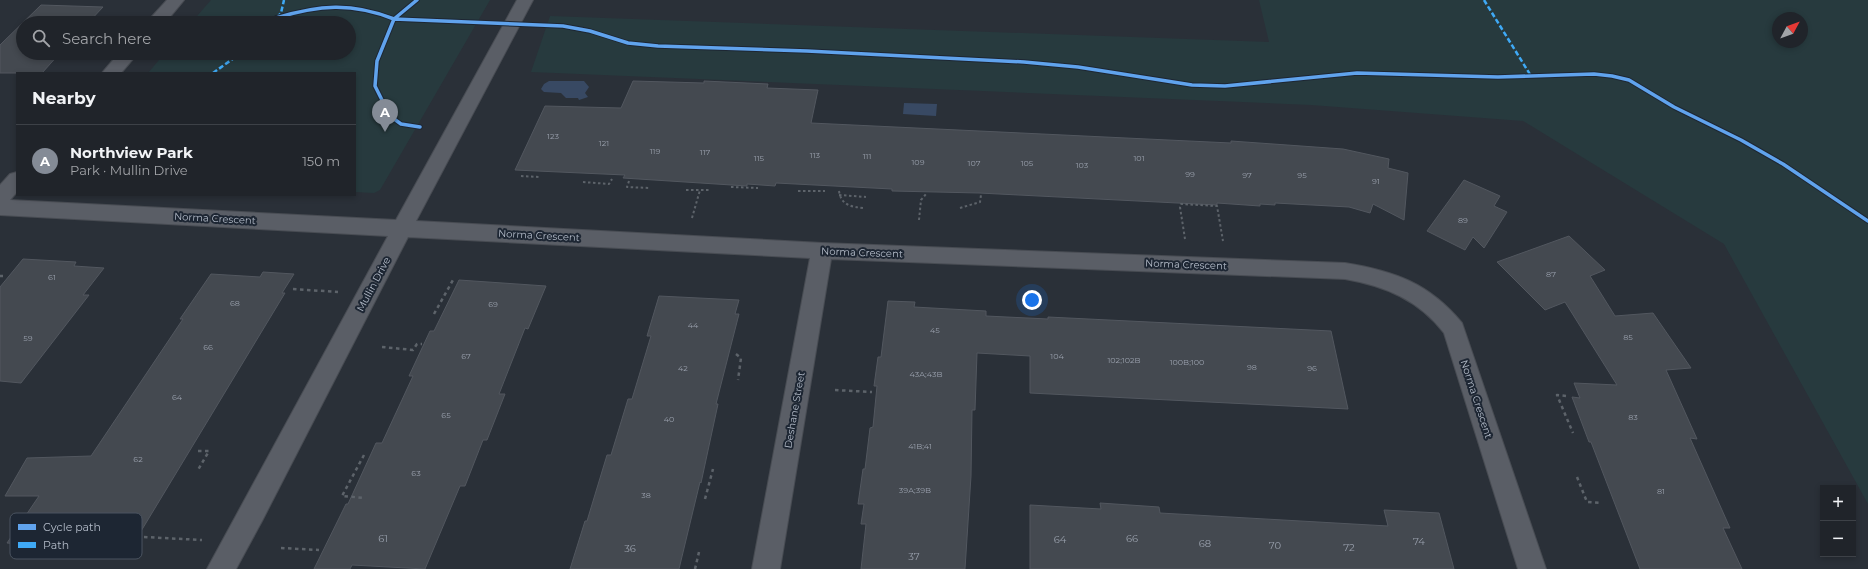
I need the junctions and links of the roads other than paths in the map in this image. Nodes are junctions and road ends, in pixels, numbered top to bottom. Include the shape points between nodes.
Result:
1 (176, 0) edge
2 (525, 0) edge
3 (161, 16) edge
4 (122, 60) edge
5 (112, 72) edge
6 (16, 180) edge
7 (0, 198) edge
8 (0, 207) edge
9 (402, 228) junction
10 (822, 251) junction
11 (221, 569) edge
12 (766, 569) edge
13 (1532, 569) edge

1 - 3 street
2 - 9 street, Mullin Drive
4 - 5 street
6 - 7 street
8 - 9 street, Norma Crescent
9 - 10 street, Norma Crescent
9 - 11 street, Mullin Drive
10 - 12 street, Deshane Street
10 - 13 street, Norma Crescent via 1345,270 1368,274 1408,290 1441,312 1454,329

